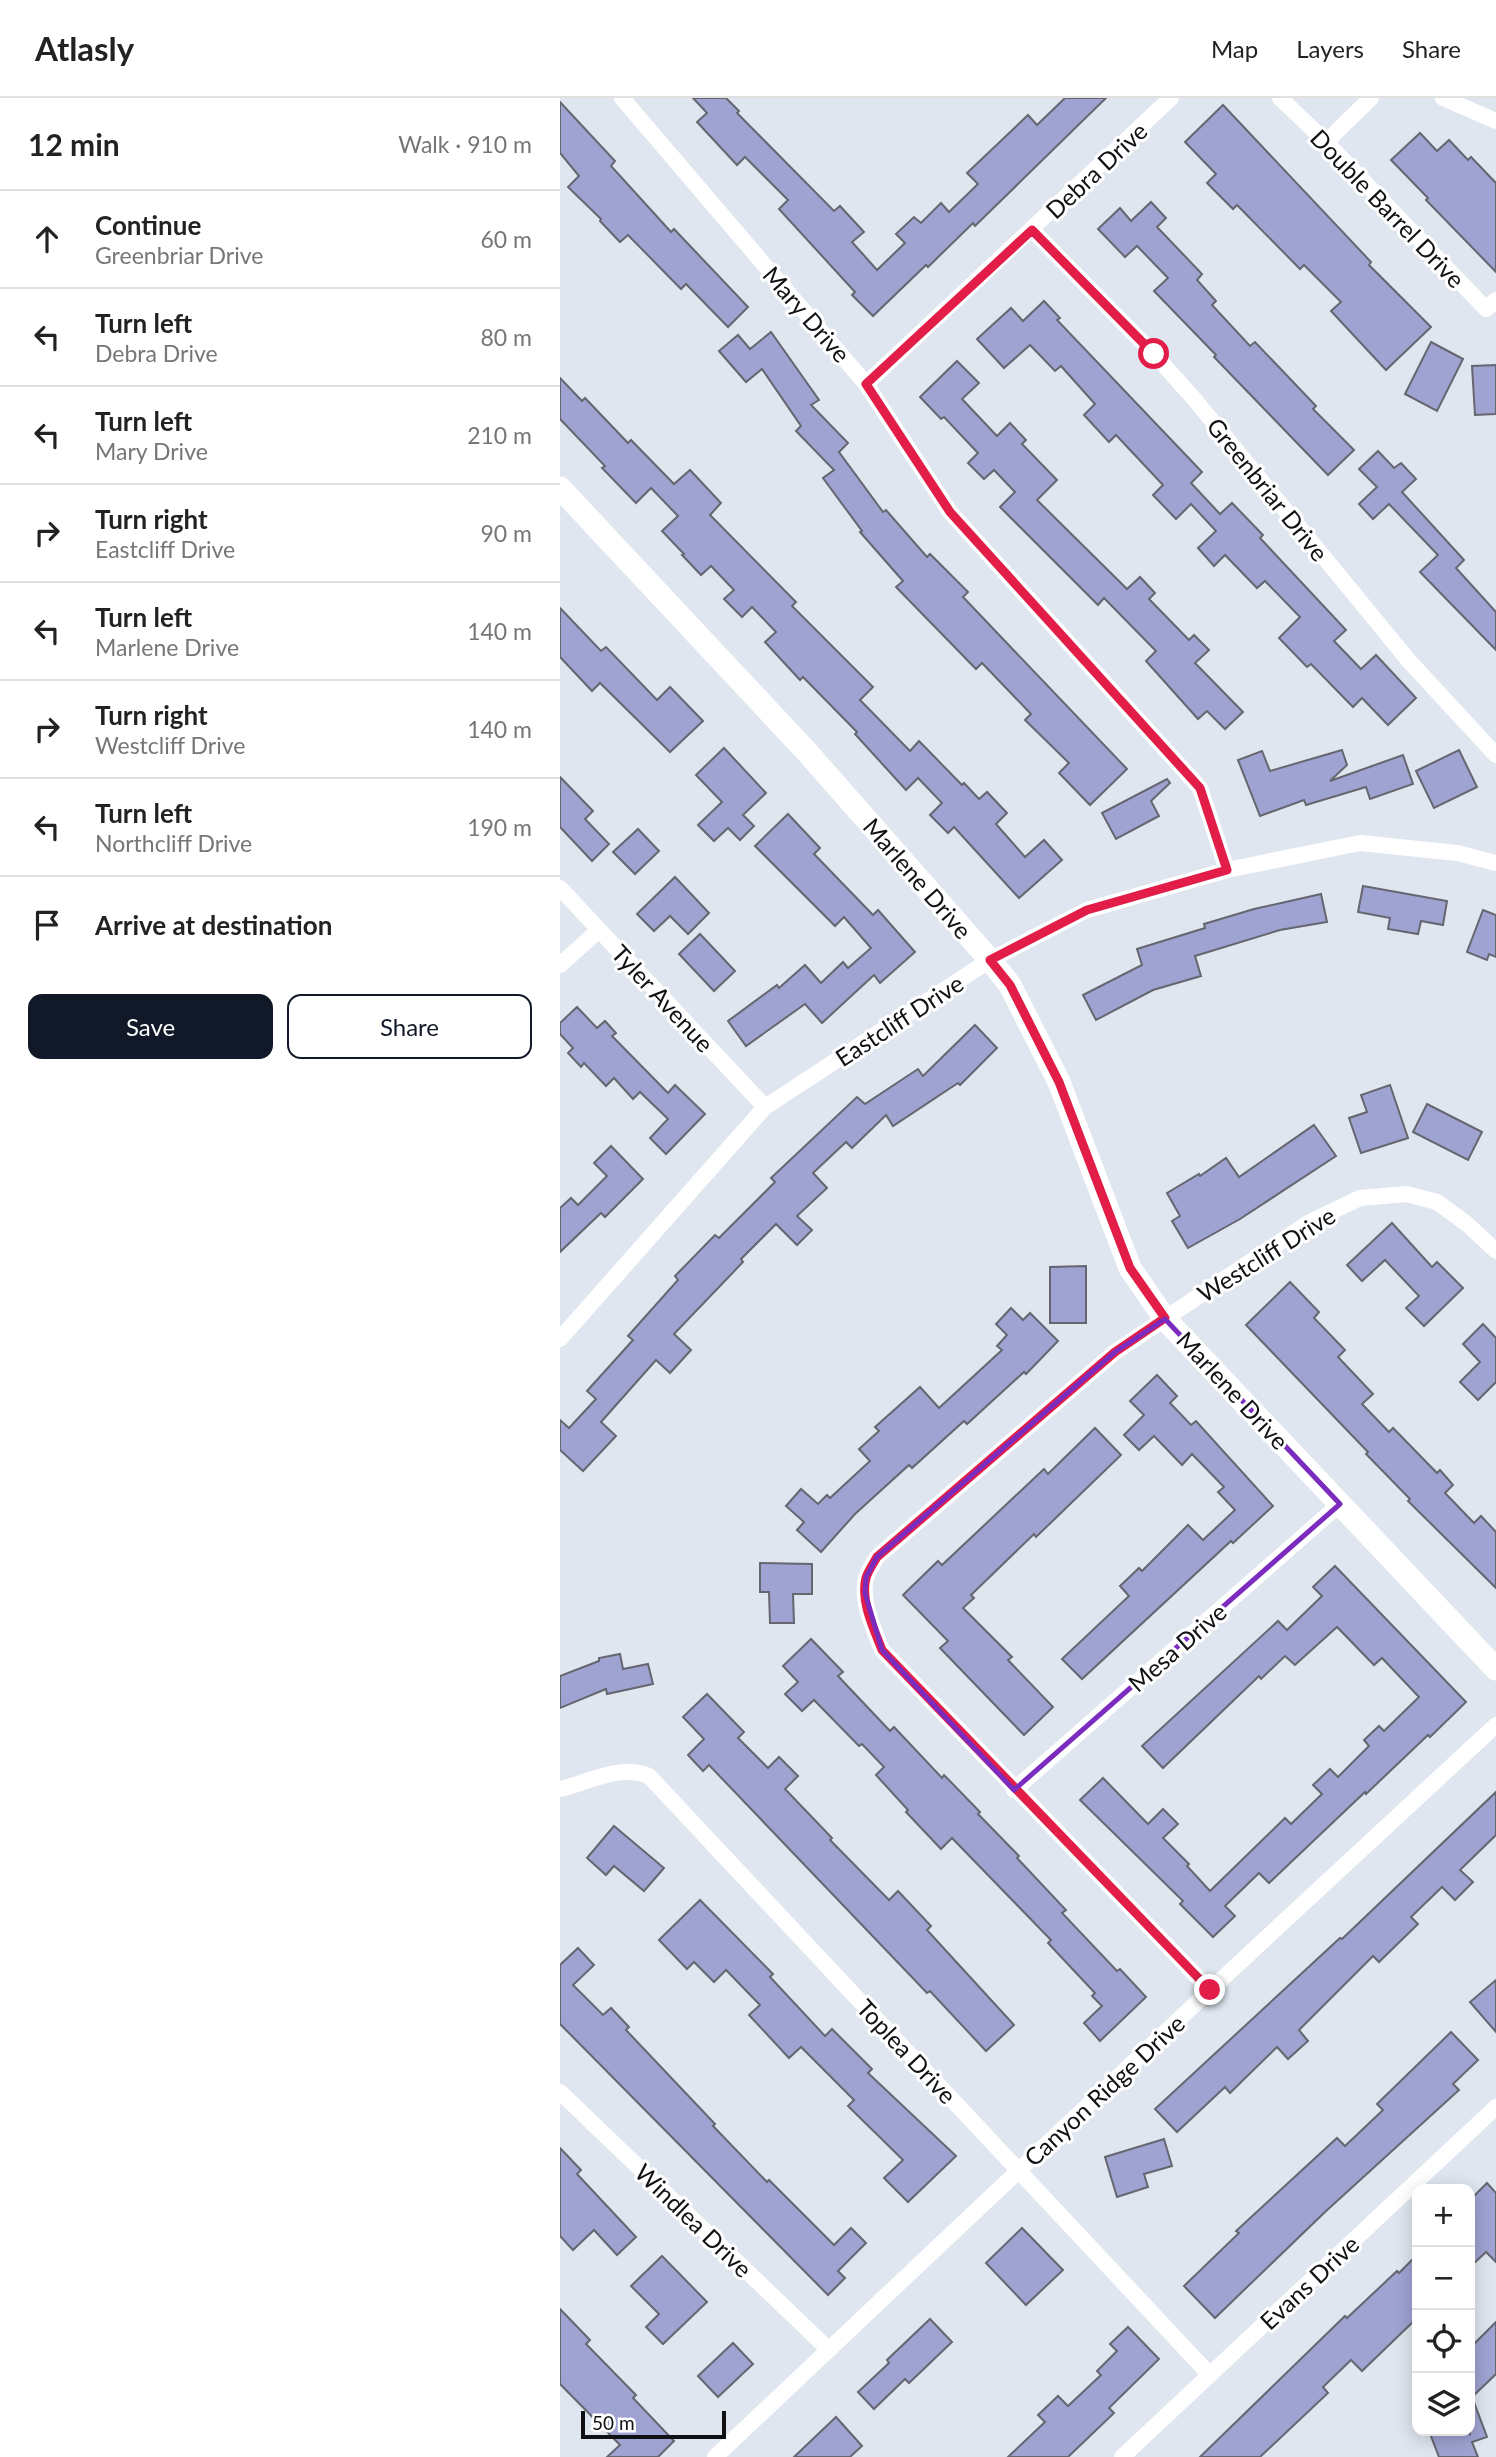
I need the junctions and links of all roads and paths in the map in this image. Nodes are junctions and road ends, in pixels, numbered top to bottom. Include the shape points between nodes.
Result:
1 (622, 98) edge
2 (1171, 98) edge
3 (1280, 98) edge
4 (1371, 98) edge
5 (1443, 98) edge
6 (1496, 121) edge
7 (1326, 142) junction
8 (1032, 230) junction
9 (1496, 300) edge
10 (866, 384) junction
11 (560, 488) edge
12 (1496, 755) edge
13 (1496, 863) edge
14 (1227, 870) junction
15 (560, 888) edge
16 (599, 930) junction
17 (990, 960) junction
18 (560, 965) edge
19 (765, 1107) junction
20 (1496, 1251) edge
21 (1165, 1318) junction
22 (560, 1339) edge
23 (1340, 1504) junction
24 (1496, 1669) edge
25 (1496, 1725) edge
26 (560, 1789) edge
27 (1014, 1790) junction
28 (1210, 1990) junction
29 (560, 2092) edge
30 (1496, 2107) edge
31 (1018, 2170) junction
32 (828, 2349) junction
33 (1210, 2375) junction
34 (715, 2457) edge
35 (1122, 2457) edge

1 - 10 street, Mary Drive
2 - 8 street, Debra Drive
3 - 7 street, Double Barrel Drive
4 - 7 street
5 - 6 street
7 - 9 street, Double Barrel Drive via 1486,309
8 - 10 street, Debra Drive
8 - 12 street, Greenbriar Drive via 1187,391 1409,661
10 - 14 street, Mary Drive via 950,512 1200,788
11 - 17 street, Marlene Drive via 807,751
13 - 14 street, Eastcliff Drive via 1457,853 1360,843
14 - 17 street, Eastcliff Drive via 1087,910
15 - 16 street, Tyler Avenue
16 - 18 street
16 - 19 street, Tyler Avenue
17 - 19 street, Eastcliff Drive
17 - 21 street, Marlene Drive via 1010,985 1059,1082 1130,1268
19 - 22 street, Eastcliff Drive
20 - 21 street, Westcliff Drive via 1437,1202 1407,1194 1360,1199 1310,1222
21 - 23 street, Marlene Drive
21 - 27 street, Westcliff Drive via 1115,1352 877,1557 866,1577 864,1593 882,1650
23 - 24 street, Marlene Drive
23 - 27 street, Mesa Drive
25 - 28 street, Canyon Ridge Drive
26 - 31 street, Toplea Drive via 620,1772 649,1776
27 - 28 street
28 - 31 street, Canyon Ridge Drive
29 - 32 street, Windlea Drive
30 - 33 street, Evans Drive
31 - 32 street, Canyon Ridge Drive
31 - 33 street, Toplea Drive
32 - 34 street, Canyon Ridge Drive
33 - 35 street, Evans Drive

